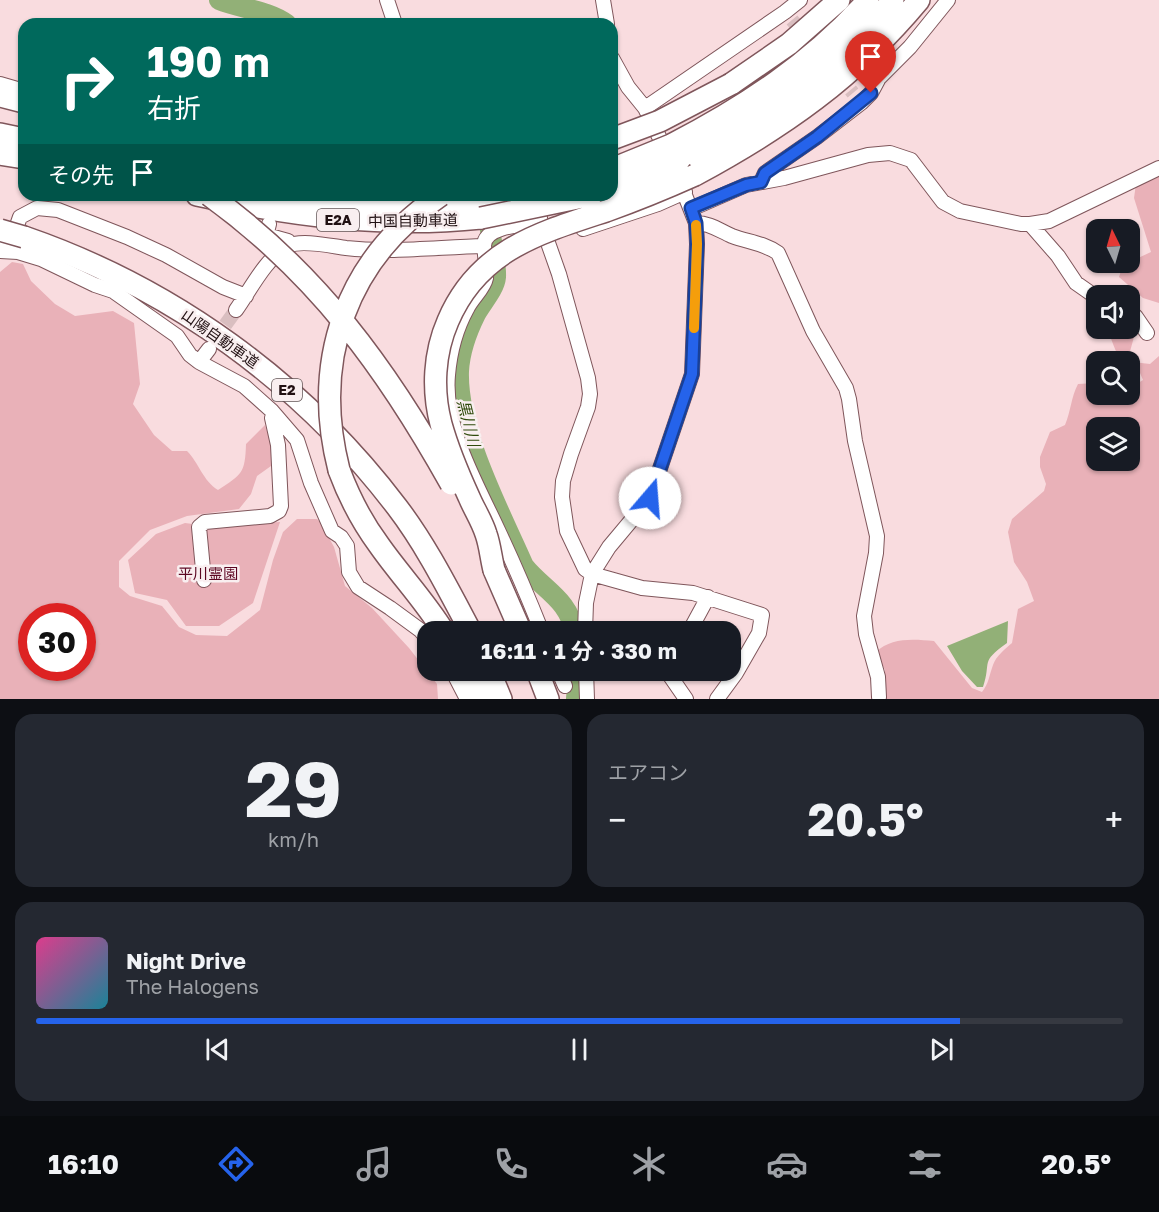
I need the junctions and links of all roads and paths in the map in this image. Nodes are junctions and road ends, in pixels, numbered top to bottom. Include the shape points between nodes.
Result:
1 (387, 0) edge
2 (603, 0) edge
3 (800, 0) edge
4 (839, 0) edge
5 (868, 0) edge
6 (893, 0) edge
7 (919, 0) edge
8 (948, 0) edge
9 (392, 18) edge
10 (606, 18) edge
11 (618, 69) edge
12 (0, 84) edge
13 (18, 89) edge
14 (0, 96) edge
15 (18, 100) edge
16 (645, 108) junction
17 (0, 134) edge
18 (618, 137) edge
19 (18, 138) edge
20 (0, 154) edge
21 (18, 157) edge
22 (683, 168) junction
23 (1159, 168) edge
24 (618, 169) edge
25 (761, 182) junction
26 (618, 186) edge
27 (217, 201) edge
28 (224, 201) edge
29 (338, 201) edge
30 (433, 201) edge
31 (500, 201) edge
32 (536, 201) edge
33 (546, 201) edge
34 (691, 208) junction
35 (478, 210) junction
36 (541, 223) junction
37 (696, 223) junction
38 (269, 224) dead end
39 (1030, 224) junction
40 (0, 230) edge
41 (548, 242) junction
42 (290, 245) junction
43 (484, 246) junction
44 (0, 250) edge
45 (1086, 290) edge
46 (246, 296) junction
47 (236, 309) tunnel mouth
48 (1140, 324) edge
49 (1147, 333) dead end
50 (208, 349) tunnel mouth
51 (199, 362) junction
52 (274, 414) junction
53 (494, 570) junction
54 (592, 574) junction
55 (204, 580) dead end
56 (708, 597) junction
57 (436, 621) edge
58 (465, 621) edge
59 (516, 621) edge
60 (537, 621) edge
61 (585, 621) edge
62 (695, 621) edge
63 (417, 629) edge
64 (458, 681) edge
65 (473, 681) edge
66 (494, 681) edge
67 (541, 681) edge
68 (563, 681) edge
69 (586, 681) edge
70 (674, 681) edge
71 (565, 686) dead end
72 (879, 697) dead end
73 (467, 699) edge
74 (482, 699) edge
75 (501, 699) edge
76 (548, 699) edge
77 (587, 699) edge
78 (686, 699) edge
79 (717, 699) edge

1 - 9 street
2 - 10 street
3 - 16 street via 789,16
4 - 18 highway, bridge via 789,44 730,84 660,121
5 - 22 highway via 820,47 732,112
6 - 22 highway via 849,46 797,90
7 - 22 highway via 875,48 814,102 744,148
8 - 25 street via 879,78 871,93 857,98 817,137 765,173
11 - 16 street
12 - 13 street
14 - 15 highway
16 - 22 street
17 - 19 highway
20 - 21 highway
22 - 24 highway, bridge
22 - 26 highway, bridge
22 - 34 street
22 - 41 street via 658,204
22 - 53 highway, bridge via 633,201 522,241 477,275 452,312 438,353 436,399 447,445 486,534
23 - 39 street via 1049,220
25 - 34 street
25 - 39 street via 890,153 911,160 943,202 960,211
27 - 53 highway, bridge via 314,286 358,338 422,431
28 - 35 highway, 中国自動車道 / E2A via 339,220 381,222 454,221
29 - 35 highway, 中国自動車道 / E2A
30 - 57 highway, bridge via 397,230 362,276 337,335 329,392 333,446 348,494 379,546
31 - 35 highway, 中国自動車道 / E2A
32 - 36 street
33 - 35 highway, 中国自動車道 / E2A, bridge
34 - 37 street
36 - 41 street
36 - 43 street via 496,230 484,239
37 - 54 street via 692,374 650,498
37 - 72 street via 711,225 778,253 813,331 846,388 877,536 864,615
38 - 42 street via 270,236
39 - 45 street
40 - 58 highway, 山陽自動車道 / E2, bridge via 99,267 169,304 233,346 279,383 335,435 398,508
41 - 54 street via 588,378 588,407 563,481 562,497 567,531 585,569
42 - 43 street via 354,249
42 - 46 street via 274,255
43 - 60 street via 486,277 467,308 450,359 451,413 467,463
44 - 46 street via 12,240 20,217 37,208 58,210 127,237
44 - 51 street via 18,252 113,291 177,336
46 - 47 street
48 - 49 street
50 - 51 street
51 - 52 street via 244,386
52 - 55 street via 279,511 270,516 205,522 199,527
52 - 63 street via 297,440 332,531 347,546 349,572 358,587
53 - 59 highway
54 - 56 street via 642,588
54 - 61 street
56 - 62 street
56 - 79 street via 762,615 759,633
64 - 73 street
65 - 74 highway
66 - 75 highway
67 - 76 highway
68 - 71 street
69 - 77 street
70 - 78 street

